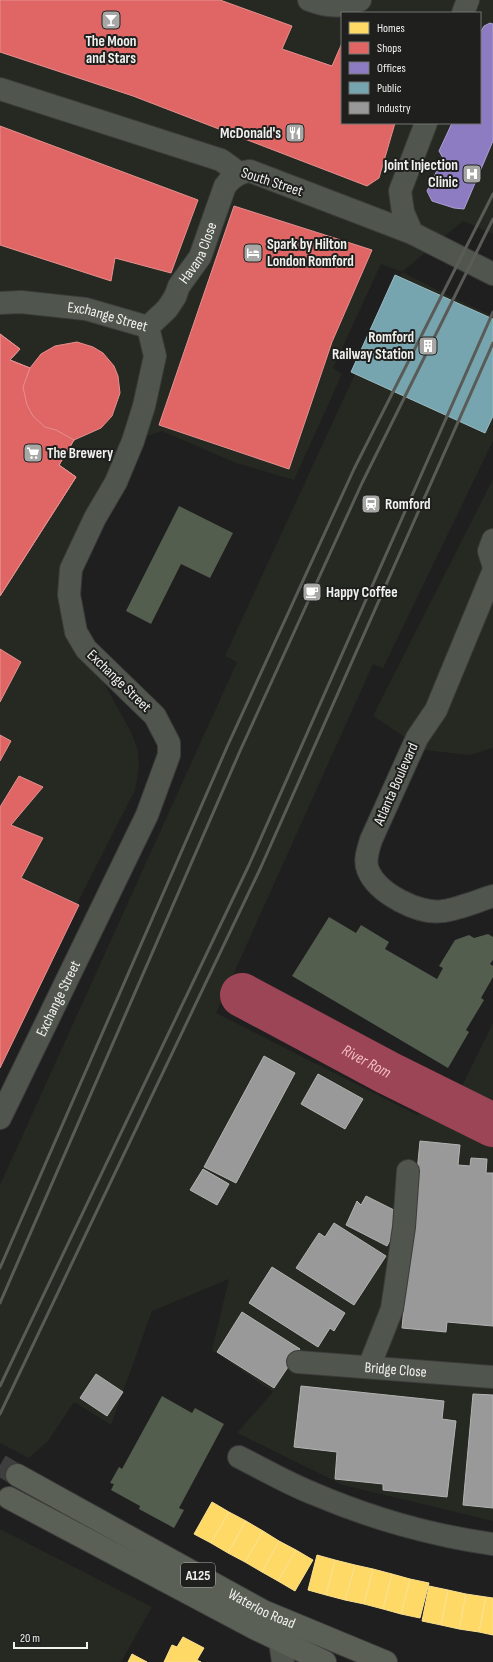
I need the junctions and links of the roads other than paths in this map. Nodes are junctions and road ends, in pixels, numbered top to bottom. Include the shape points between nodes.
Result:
1 (309, 0) edge
2 (360, 0) edge
3 (0, 89) edge
4 (426, 124) edge
5 (239, 173) junction
6 (412, 233) junction
7 (493, 274) edge
8 (0, 302) edge
9 (148, 327) junction
10 (493, 540) edge
11 (493, 564) edge
12 (493, 572) edge
13 (493, 896) edge
14 (0, 1118) edge
15 (408, 1171) dead end
16 (298, 1362) dead end
17 (369, 1368) junction
18 (493, 1377) edge
19 (239, 1457) dead end
20 (17, 1475) tunnel mouth
21 (9, 1498) tunnel mouth
22 (493, 1544) edge
23 (280, 1641) junction
24 (283, 1662) edge
25 (325, 1662) edge
26 (386, 1662) edge

1 - 2 street via 337,7
3 - 5 street, South Street via 221,160
4 - 6 street via 400,191 403,212
5 - 6 street, South Street via 250,171
5 - 9 street, Havana Close via 226,186 200,257 167,308
6 - 7 street, South Street
8 - 9 street, Exchange Street via 86,309
9 - 14 street, Exchange Street via 155,356 144,406 116,482 95,518 71,569 69,595 76,632 86,649 155,716 168,742 169,755 147,815
10 - 11 street via 489,551
12 - 13 street, Atlanta Boulevard via 446,689 436,710 416,738 370,840 366,858 368,870 375,883 388,894 416,908 442,912
15 - 17 street via 404,1227 392,1309
16 - 17 street, Bridge Close
17 - 18 street, Bridge Close
19 - 22 street via 312,1493 368,1514 464,1540
20 - 26 main road, Waterloo Road / A125 via 263,1611
21 - 23 main road, Waterloo Road / A125 via 148,1574
23 - 24 street
23 - 25 main road, Waterloo Road / A125

